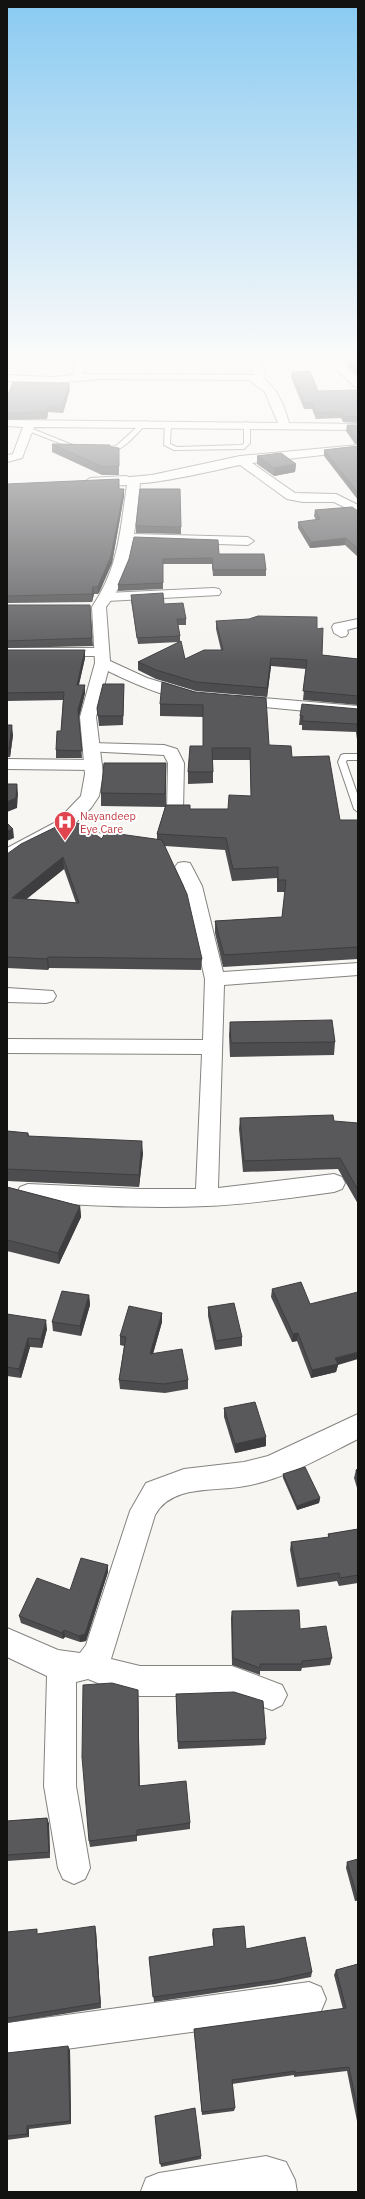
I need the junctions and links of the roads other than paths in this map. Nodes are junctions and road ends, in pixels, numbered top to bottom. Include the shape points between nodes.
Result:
1 (249, 459) edge
2 (240, 460) junction
3 (130, 481) junction
4 (75, 482) edge
5 (358, 497) edge
6 (336, 498) junction
7 (358, 510) edge
8 (128, 538) junction
9 (248, 541) dead end
10 (214, 592) dead end
11 (103, 602) junction
12 (84, 607) edge
13 (358, 623) edge
14 (341, 633) dead end
15 (7, 652) edge
16 (102, 658) junction
17 (358, 711) edge
18 (91, 748) junction
19 (358, 757) edge
20 (7, 764) edge
21 (94, 765) junction
22 (358, 809) edge
23 (175, 811) edge
24 (62, 826) junction
25 (125, 843) edge
26 (7, 855) edge
27 (184, 866) dead end
28 (358, 969) edge
29 (215, 979) junction
30 (7, 995) edge
31 (46, 996) dead end
32 (7, 1046) edge
33 (212, 1047) junction
34 (334, 1183) dead end
35 (28, 1193) edge
36 (207, 1197) junction
37 (358, 1426) edge
38 (7, 1642) edge
39 (75, 1666) junction
40 (272, 1695) dead end
41 (74, 1868) dead end
42 (309, 1999) dead end
43 (7, 2040) edge
44 (159, 2191) dead end
45 (279, 2192) edge

1 - 2 street
2 - 3 street via 152,479
2 - 6 street via 291,496
3 - 4 street
3 - 8 street via 134,484
5 - 6 street
6 - 7 street
8 - 9 street
8 - 11 street via 123,559
10 - 11 street
11 - 12 street
11 - 16 street
13 - 14 street via 339,626
15 - 16 street
16 - 17 street via 118,672 172,691 213,699
16 - 18 street via 88,717
18 - 21 street
18 - 23 street via 171,752 176,763
19 - 22 lane via 344,757 342,762
20 - 21 street
21 - 24 street via 93,787 86,804
24 - 25 lane
24 - 26 street
27 - 29 street via 193,886
28 - 29 street
29 - 33 street
30 - 31 street
32 - 33 street
33 - 36 street
34 - 36 street via 256,1194
35 - 36 street via 155,1198
37 - 39 street via 273,1466 253,1472 174,1483 160,1488 151,1496 143,1511 98,1654
38 - 39 street
39 - 40 street via 140,1681 232,1680
39 - 41 street via 60,1786
42 - 43 street
44 - 45 street via 266,2174 273,2175 277,2180

